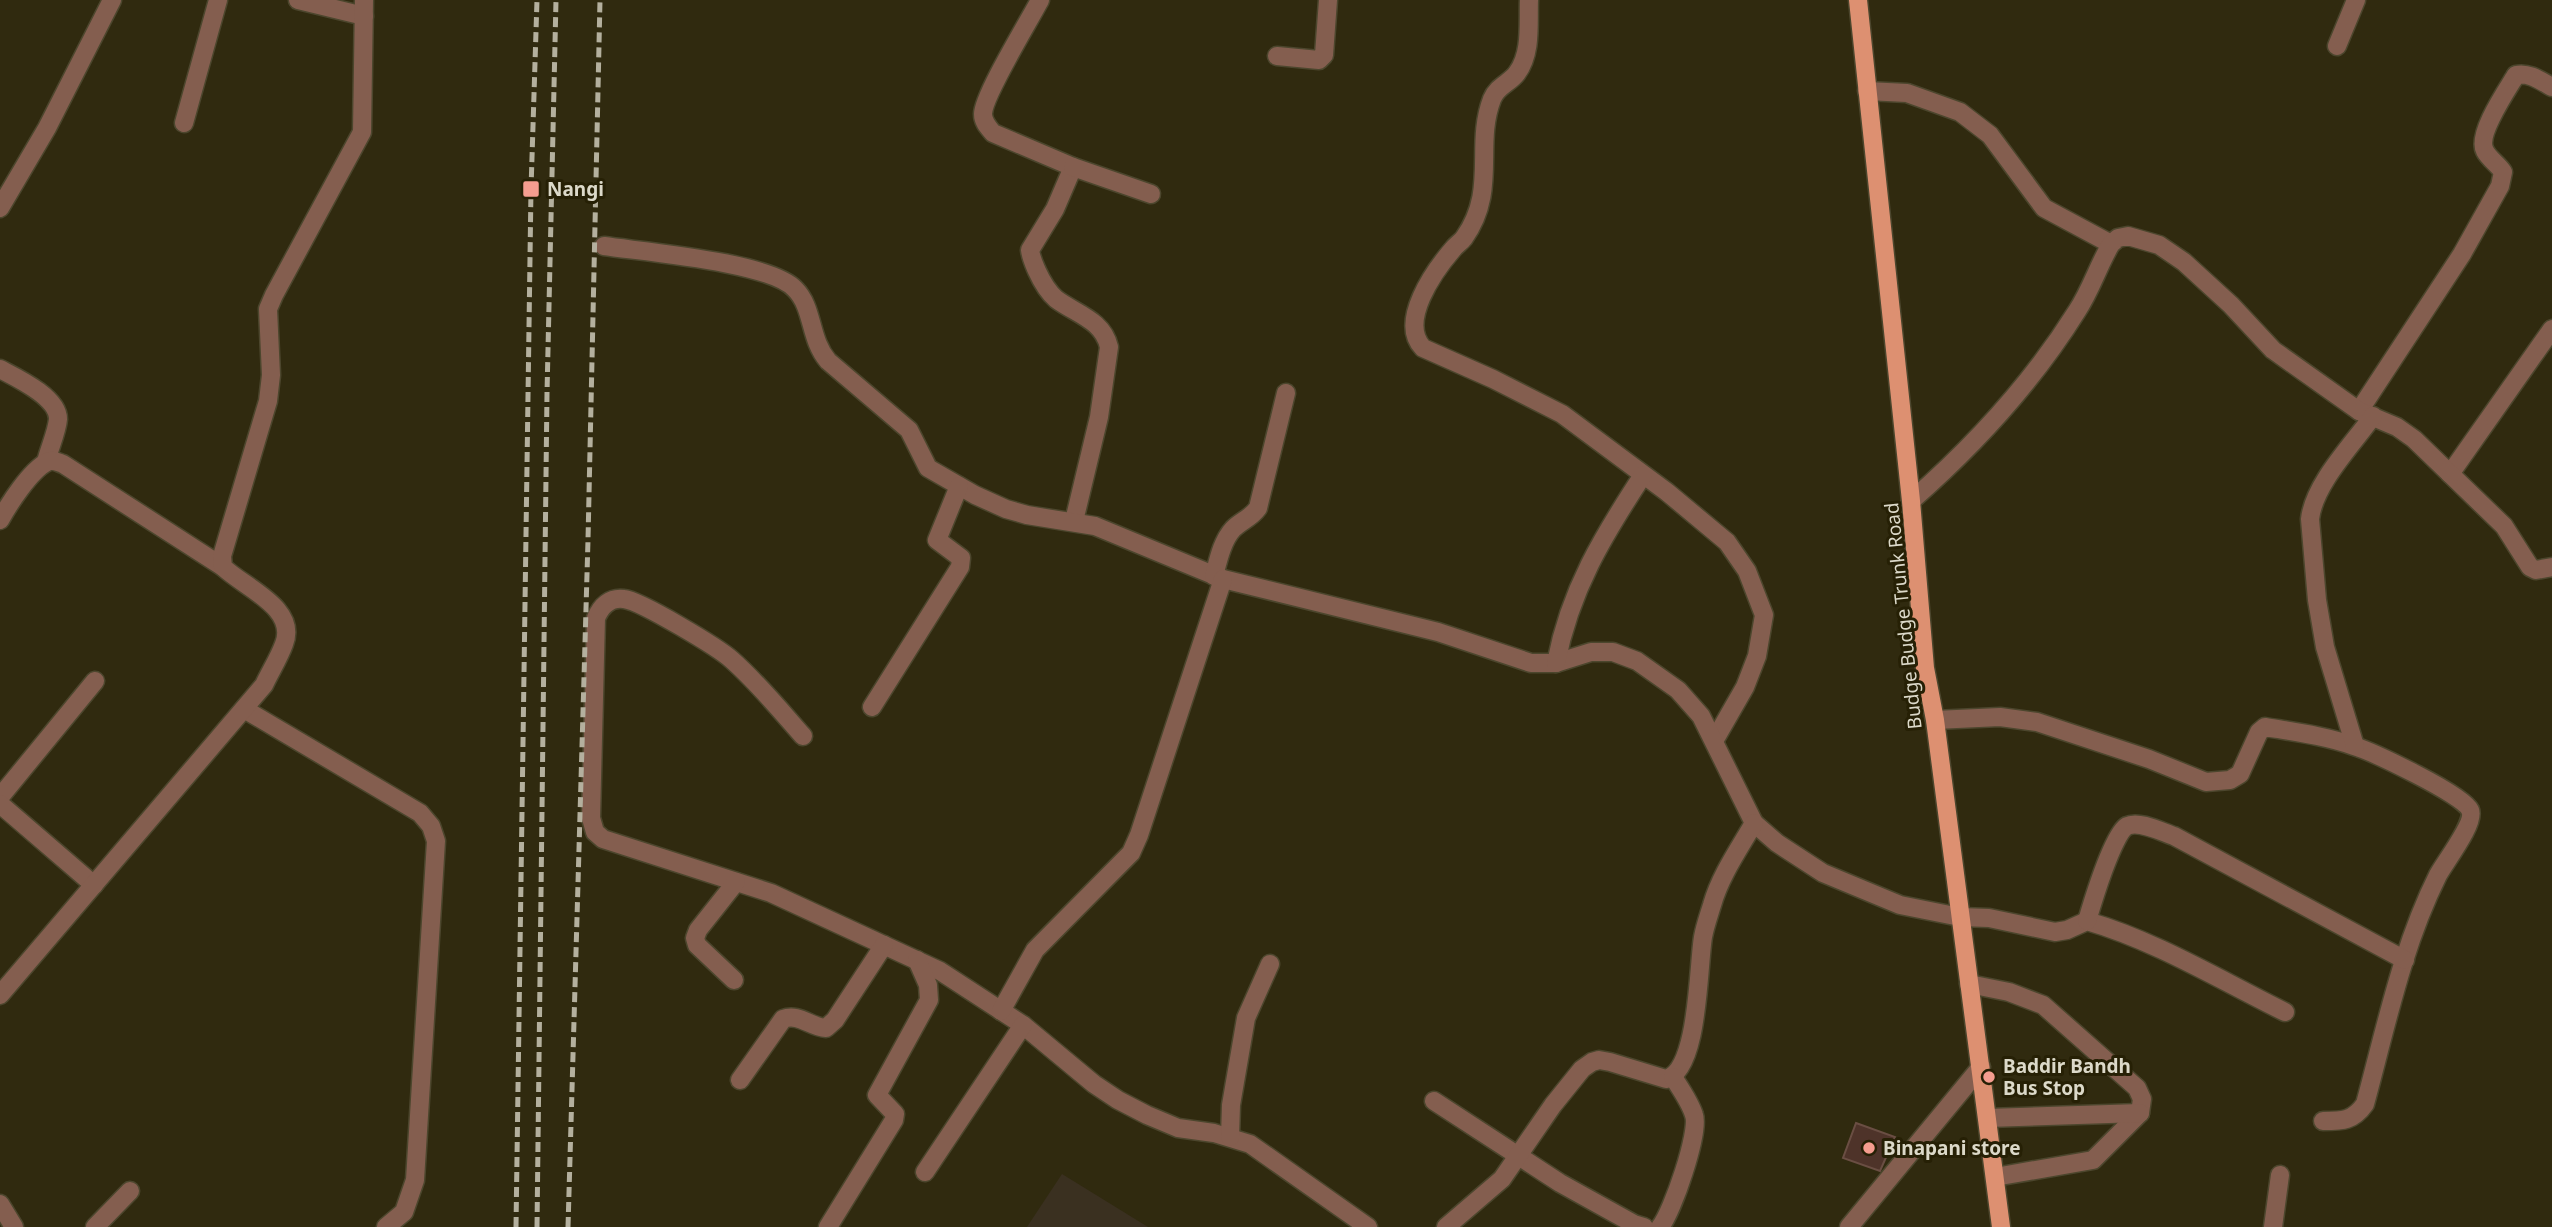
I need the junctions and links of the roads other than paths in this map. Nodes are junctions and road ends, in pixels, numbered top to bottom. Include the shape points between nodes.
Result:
1 (112, 0) edge
2 (218, 0) edge
3 (298, 0) edge
4 (1040, 0) edge
5 (1328, 0) edge
6 (1530, 0) edge
7 (1858, 0) edge
8 (2356, 0) edge
9 (364, 8) edge
10 (2337, 46) dead end
11 (1277, 56) dead end
12 (2552, 87) edge
13 (1867, 91) junction
14 (184, 123) dead end
15 (1073, 167) junction
16 (1151, 194) dead end
17 (0, 208) edge
18 (2111, 244) junction
19 (604, 246) dead end
20 (2552, 329) edge
21 (0, 369) edge
22 (1286, 393) dead end
23 (2366, 413) junction
24 (46, 462) junction
25 (2450, 474) junction
26 (1643, 475) junction
27 (959, 486) junction
28 (1911, 501) junction
29 (0, 520) edge
30 (1074, 521) junction
31 (223, 567) junction
32 (2552, 567) edge
33 (1218, 578) junction
34 (1556, 663) junction
35 (95, 681) dead end
36 (872, 707) dead end
37 (244, 709) junction
38 (1935, 720) junction
39 (803, 736) dead end
40 (1714, 741) junction
41 (2355, 746) junction
42 (0, 797) edge
43 (0, 804) edge
44 (1754, 823) junction
45 (736, 882) junction
46 (94, 885) junction
47 (1960, 918) junction
48 (2087, 921) junction
49 (884, 945) junction
50 (917, 960) junction
51 (2405, 960) junction
52 (1270, 964) dead end
53 (734, 980) dead end
54 (1969, 984) junction
55 (0, 995) edge
56 (1001, 1011) junction
57 (2285, 1012) dead end
58 (1023, 1025) junction
59 (1981, 1067) junction
60 (1673, 1077) junction
61 (740, 1080) dead end
62 (1434, 1101) dead end
63 (2140, 1113) junction
64 (1987, 1118) junction
65 (2323, 1121) dead end
66 (1230, 1137) junction
67 (1518, 1155) junction
68 (925, 1172) dead end
69 (2280, 1175) dead end
70 (1995, 1177) junction
71 (130, 1191) dead end
72 (0, 1204) edge
73 (14, 1227) edge
74 (95, 1227) edge
75 (386, 1227) edge
76 (828, 1227) edge
77 (1368, 1227) edge
78 (1446, 1227) edge
79 (1644, 1227) edge
80 (1660, 1227) edge
81 (1849, 1227) edge
82 (2001, 1227) edge
83 (2273, 1227) edge

1 - 17 street
2 - 14 street
3 - 9 street
4 - 15 street via 992,88 983,111 985,123 993,133
5 - 11 street via 1324,55 1319,60
6 - 26 street via 1529,33 1520,69 1493,96 1488,111 1483,194 1463,239 1440,266 1417,308 1416,341 1562,415
7 - 13 main road, Budge Budge Trunk Road
8 - 10 street
9 - 31 street via 362,132 268,309 268,401 222,556
12 - 23 street via 2534,77 2516,75 2483,138 2485,152 2503,172 2500,186
13 - 18 street via 1907,93 1959,112 1990,135 2044,208
13 - 28 main road, Budge Budge Trunk Road
15 - 16 street
15 - 30 street via 1030,257 1044,286 1096,324 1109,347 1099,417
18 - 23 street via 2128,236 2160,245 2231,305 2273,350
18 - 28 street via 2088,293 2043,361 1969,449
19 - 27 street via 745,267 783,279 802,297 817,348 828,361 909,430 928,468
20 - 25 street
21 - 24 street via 54,405 58,419
22 - 33 street via 1258,508 1225,541
23 - 25 street via 2414,439
23 - 41 street via 2321,487 2310,519 2325,647
24 - 29 street
24 - 31 street via 63,464
25 - 32 street via 2504,526 2530,567
26 - 34 street via 1605,533 1572,604
26 - 40 street via 1727,542 1747,570 1764,615 1757,656 1745,687
27 - 30 street via 1006,509
27 - 36 street via 937,540 962,562
28 - 38 main road, Budge Budge Trunk Road via 1925,668
30 - 33 street
31 - 37 street via 275,606 286,621 285,642 264,685
33 - 34 street via 1438,632 1531,663
33 - 56 street via 1131,853 1035,950
34 - 40 street via 1591,652 1613,652 1637,662 1678,690 1701,716
35 - 42 street
37 - 46 street
37 - 75 street via 420,813 436,841 415,1180 404,1212
38 - 41 street via 2000,717 2037,722 2206,782 2230,780 2240,774 2265,727
38 - 47 main road, Budge Budge Trunk Road
39 - 45 street via 744,671 714,647 625,599 601,607 596,618 591,818 595,832 613,844
40 - 44 street
41 - 51 street via 2452,793 2470,808 2467,828 2433,885
43 - 46 street
44 - 47 street via 1822,873 1900,905
44 - 60 street via 1713,901 1703,936 1697,1005 1687,1050
45 - 49 street via 771,893
45 - 53 street via 695,938
46 - 55 street
47 - 48 street via 1989,918 2055,932
47 - 54 main road, Budge Budge Trunk Road
48 - 51 street via 2121,831 2133,825 2174,836
48 - 57 street via 2147,944
49 - 50 street
49 - 61 street via 835,1020 826,1028 817,1028 800,1018 783,1019
50 - 56 street
50 - 76 street via 929,1000 877,1094 892,1110 894,1120
51 - 65 street via 2365,1104 2357,1116 2346,1121
52 - 66 street via 1246,1018
54 - 59 main road, Budge Budge Trunk Road
54 - 63 street via 2043,1005 2137,1088 2142,1099
56 - 58 street
58 - 66 street via 1118,1100 1178,1128
58 - 68 street
59 - 64 main road, Budge Budge Trunk Road
59 - 81 street
60 - 67 street via 1666,1079 1599,1059 1592,1062 1553,1105
60 - 80 street via 1695,1115 1696,1129 1672,1205
62 - 67 street
63 - 64 street
63 - 70 street via 2093,1160
64 - 70 main road, Budge Budge Trunk Road
66 - 77 street via 1250,1144
67 - 78 street via 1502,1179
67 - 79 street
69 - 83 street
70 - 82 main road, Budge Budge Trunk Road
71 - 74 street
72 - 73 street

